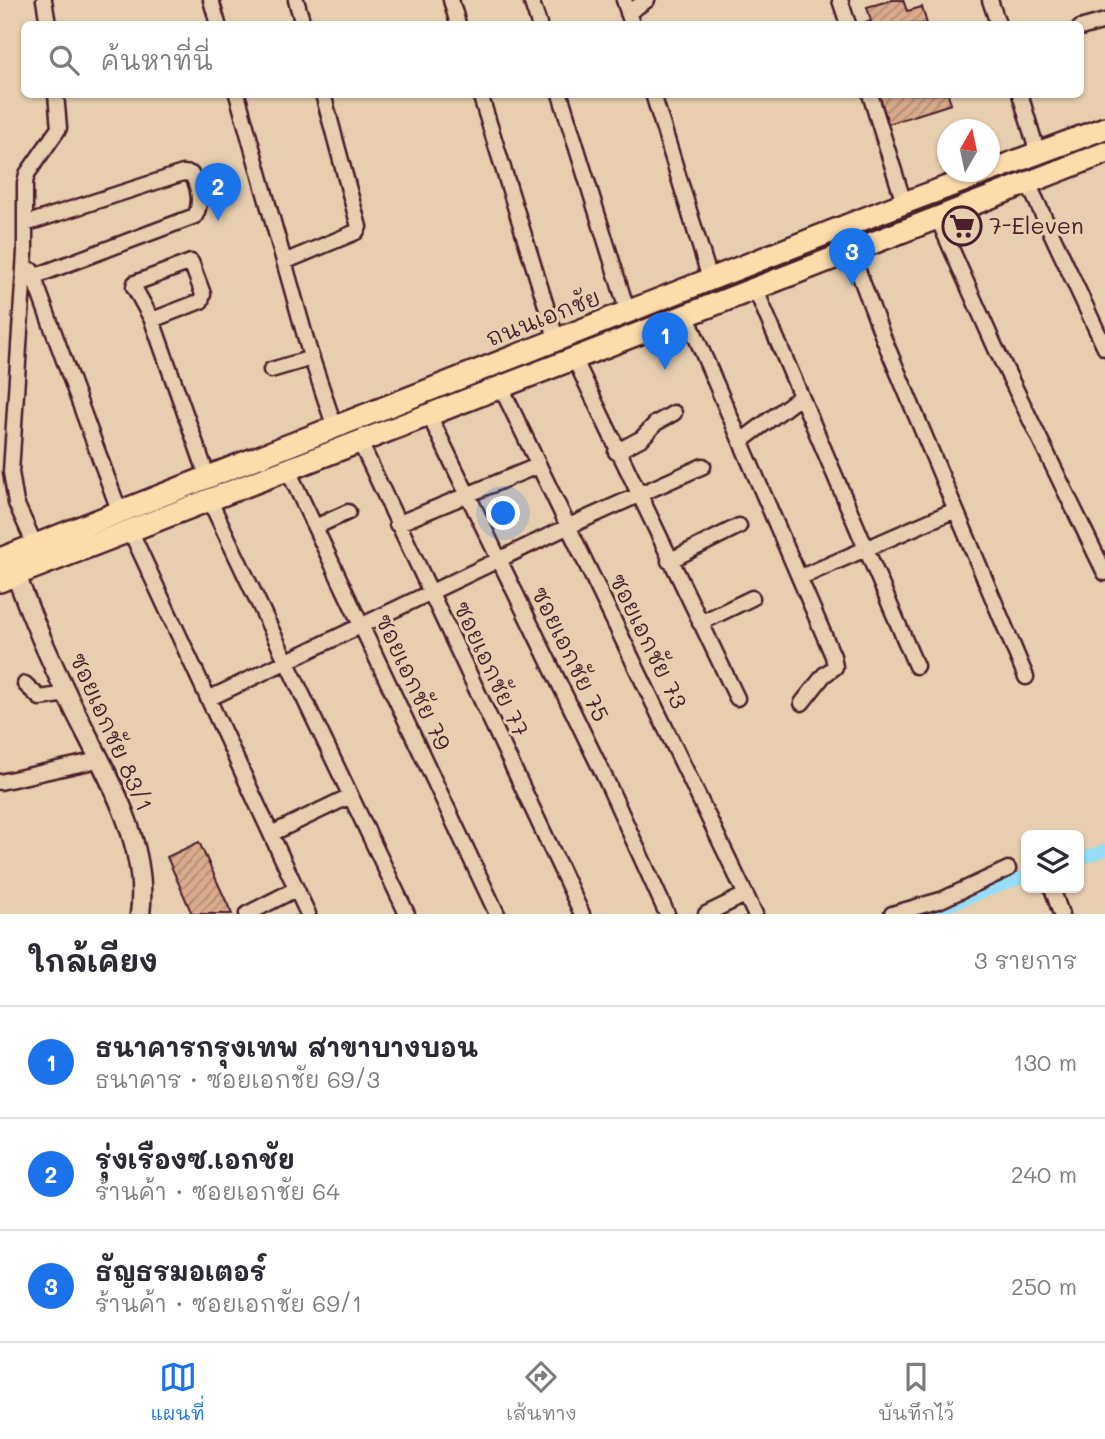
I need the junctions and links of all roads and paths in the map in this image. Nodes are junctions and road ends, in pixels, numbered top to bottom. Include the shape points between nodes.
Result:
1 (44, 0) edge
2 (211, 0) edge
3 (296, 0) edge
4 (451, 0) edge
5 (531, 0) edge
6 (647, 0) edge
7 (840, 0) edge
8 (990, 0) edge
9 (628, 13) edge
10 (48, 21) edge
11 (217, 21) edge
12 (302, 21) edge
13 (457, 21) edge
14 (537, 21) edge
15 (847, 21) edge
16 (997, 21) edge
17 (1105, 21) edge
18 (1084, 27) edge
19 (57, 98) edge
20 (238, 98) edge
21 (324, 98) edge
22 (481, 98) edge
23 (561, 98) edge
24 (654, 98) edge
25 (871, 98) edge
26 (1021, 98) edge
27 (1105, 128) edge
28 (1038, 153) junction
29 (1105, 153) edge
30 (1028, 183) junction
31 (904, 204) junction
32 (938, 219) junction
33 (25, 224) junction
34 (25, 252) junction
35 (851, 253) junction
36 (284, 262) junction
37 (33, 277) junction
38 (711, 282) junction
39 (755, 288) junction
40 (628, 313) junction
41 (686, 314) junction
42 (152, 320) junction
43 (557, 341) junction
44 (1105, 348) edge
45 (312, 358) junction
46 (574, 358) junction
47 (271, 370) dead end
48 (501, 387) junction
49 (800, 397) junction
50 (381, 410) junction
51 (674, 413) dead end
52 (429, 415) junction
53 (335, 428) junction
54 (389, 430) junction
55 (741, 441) junction
56 (360, 442) junction
57 (616, 452) junction
58 (537, 466) junction
59 (703, 466) dead end
60 (288, 470) junction
61 (208, 478) junction
62 (469, 495) junction
63 (638, 496) junction
64 (210, 501) junction
65 (955, 510) junction
66 (348, 512) dead end
67 (120, 513) junction
68 (397, 524) junction
69 (739, 526) dead end
70 (315, 527) junction
71 (567, 527) junction
72 (131, 532) junction
73 (35, 545) junction
74 (866, 548) junction
75 (0, 559) edge
76 (499, 559) junction
77 (669, 561) junction
78 (1105, 573) edge
79 (801, 576) junction
80 (8, 578) edge
81 (430, 594) junction
82 (751, 598) dead end
83 (700, 623) junction
84 (361, 626) junction
85 (287, 661) junction
86 (916, 666) dead end
87 (1026, 677) dead end
88 (25, 684) dead end
89 (66, 694) junction
90 (737, 698) dead end
91 (208, 699) junction
92 (802, 703) dead end
93 (98, 760) junction
94 (0, 782) edge
95 (350, 796) junction
96 (273, 833) junction
97 (1008, 869) dead end
98 (296, 889) junction
99 (1054, 893) edge
100 (745, 895) junction
101 (140, 914) edge
102 (247, 914) edge
103 (308, 914) edge
104 (407, 914) edge
105 (497, 914) edge
106 (582, 914) edge
107 (667, 914) edge
108 (706, 914) edge
109 (755, 914) edge
110 (892, 914) edge
111 (1061, 914) edge

1 - 10 street
2 - 11 street
3 - 12 street
4 - 13 street
5 - 14 street
6 - 9 street
7 - 15 street
8 - 16 street
17 - 18 street
19 - 33 street via 59,128 27,174
20 - 36 street
21 - 36 street via 359,227
22 - 43 street
23 - 40 street
24 - 38 street
25 - 31 street
26 - 28 street
27 - 28 main road, ถนนเอกชัย
28 - 31 main road, ถนนเอกชัย
29 - 30 main road
30 - 32 main road
30 - 44 street
31 - 38 main road, ถนนเอกชัย
32 - 35 main road
32 - 78 street
33 - 34 street
33 - 37 street via 183,173 195,180 200,205 195,216
34 - 37 street
34 - 73 street via 11,472 16,503
35 - 39 main road
35 - 65 street
36 - 45 street
37 - 67 street
38 - 40 main road, ถนนเอกชัย
39 - 41 main road
39 - 49 street
40 - 43 main road, ถนนเอกชัย
41 - 46 main road
41 - 55 street
42 - 42 street via 134,290 135,283 191,262 203,294 201,301
42 - 61 street
43 - 50 main road, ถนนเอกชัย
45 - 47 street
45 - 53 street
46 - 48 main road
46 - 57 street
48 - 52 main road
48 - 58 street, ซอยเอกชัย 73
49 - 55 street
49 - 74 street
50 - 53 main road, ถนนเอกชัย
50 - 54 main road
51 - 57 street
52 - 54 main road
52 - 62 street, ซอยเอกชัย 75
53 - 61 main road, ถนนเอกชัย
54 - 56 main road
55 - 79 street
56 - 60 main road
56 - 68 street, ซอยเอกชัย 77
57 - 63 street
58 - 62 street
58 - 71 street, ซอยเอกชัย 73
59 - 63 street
60 - 64 main road
60 - 70 street, ซอยเอกชัย 79
61 - 67 main road, ถนนเอกชัย
62 - 68 street
62 - 76 street, ซอยเอกชัย 75
63 - 71 street
63 - 77 street
64 - 72 main road
64 - 85 street
65 - 74 street
65 - 87 street
66 - 70 street
67 - 73 main road, ถนนเอกชัย
68 - 81 street, ซอยเอกชัย 77
69 - 77 street
70 - 84 street, ซอยเอกชัย 79
71 - 76 street
71 - 100 street, ซอยเอกชัย 73
72 - 80 main road
72 - 91 street
73 - 75 main road, ถนนเอกชัย
74 - 79 street
74 - 86 street
76 - 81 street
76 - 107 street, ซอยเอกชัย 75
77 - 83 street
79 - 92 street via 836,666
80 - 89 street, ซอยเอกชัย 83/1
81 - 84 street
81 - 106 street, ซอยเอกชัย 77
82 - 83 street
83 - 90 street
84 - 85 street
84 - 105 street, ซอยเอกชัย 79
85 - 91 street
85 - 95 street
88 - 89 street via 40,698
89 - 93 street, ซอยเอกชัย 83/1
91 - 96 street
93 - 94 street
93 - 101 street, ซอยเอกชัย 83/1 via 138,857
95 - 96 street
95 - 104 street
96 - 98 street
97 - 110 street via 941,900
98 - 102 street
98 - 103 street
99 - 111 street
100 - 108 street
100 - 109 street, ซอยเอกชัย 73

